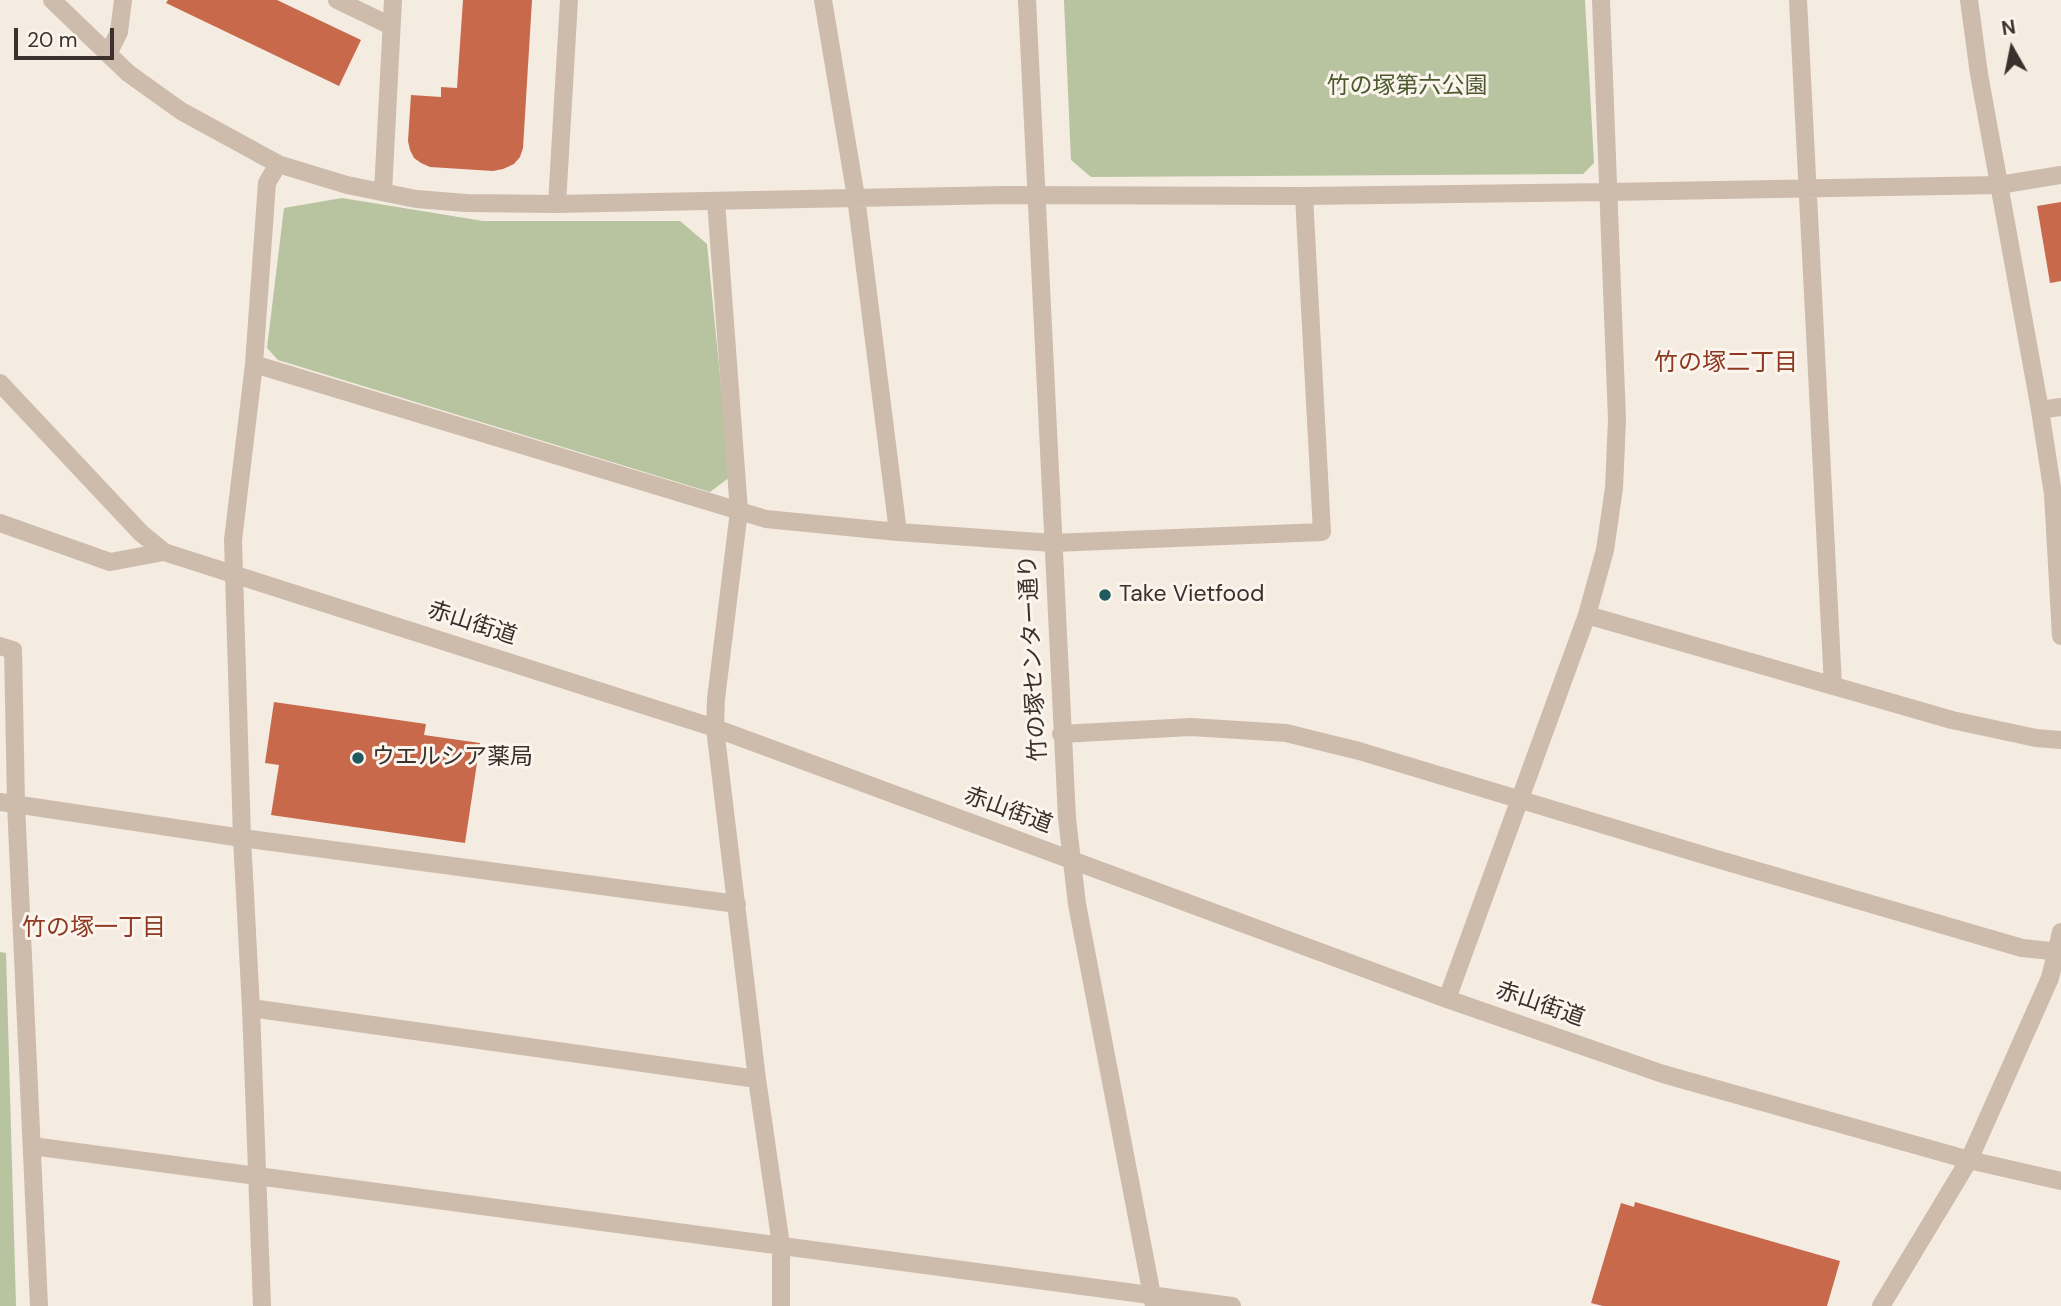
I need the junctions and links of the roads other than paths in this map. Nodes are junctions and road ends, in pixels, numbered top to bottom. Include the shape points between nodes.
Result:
1 (52, 0) edge
2 (123, 0) edge
3 (337, 0) edge
4 (393, 0) edge
5 (569, 0) edge
6 (823, 0) edge
7 (1027, 0) edge
8 (1601, 0) edge
9 (1798, 0) edge
10 (1969, 0) edge
11 (391, 26) junction
12 (108, 54) junction
13 (278, 163) junction
14 (2061, 175) edge
15 (1998, 185) junction
16 (1807, 188) junction
17 (383, 192) junction
18 (1608, 192) junction
19 (1037, 194) junction
20 (1304, 196) junction
21 (856, 197) junction
22 (716, 201) junction
23 (557, 204) junction
24 (254, 364) junction
25 (0, 383) edge
26 (2061, 407) edge
27 (2040, 410) junction
28 (739, 511) junction
29 (0, 523) edge
30 (898, 532) junction
31 (1053, 543) junction
32 (164, 552) junction
33 (233, 575) junction
34 (2060, 605) edge
35 (1587, 615) junction
36 (2061, 636) edge
37 (0, 646) edge
38 (1833, 686) junction
39 (715, 728) junction
40 (1062, 734) junction
41 (2061, 740) edge
42 (1518, 800) junction
43 (8, 803) edge
44 (242, 838) junction
45 (1071, 860) junction
46 (737, 904) junction
47 (2061, 932) edge
48 (2059, 952) edge
49 (1447, 999) junction
50 (251, 1008) junction
51 (757, 1079) junction
52 (32, 1146) junction
53 (1969, 1160) junction
54 (257, 1177) junction
55 (2061, 1181) edge
56 (781, 1245) junction
57 (1153, 1301) edge
58 (38, 1306) edge
59 (262, 1306) edge
60 (781, 1306) edge
61 (1232, 1306) edge
62 (1881, 1306) edge

1 - 12 street
2 - 12 street via 118,32
3 - 11 street
4 - 11 street
5 - 23 street
6 - 21 street
7 - 19 street, 竹の塚センター通り
8 - 18 street
9 - 16 street
10 - 15 street
11 - 17 street
12 - 13 street via 181,111
13 - 17 street
13 - 24 street via 267,183
14 - 15 street
15 - 16 street
15 - 27 street
16 - 18 street
16 - 38 street
17 - 23 street via 466,203
18 - 20 street
18 - 35 street via 1618,420 1605,550
19 - 20 street
19 - 21 street
19 - 31 street, 竹の塚センター通り
20 - 31 street via 1322,533
21 - 22 street
21 - 30 street
22 - 23 street
22 - 28 street
24 - 28 street
24 - 33 street
25 - 32 street, 赤山街道
26 - 27 street
27 - 34 street via 2053,494
28 - 30 street via 766,519
28 - 39 street
29 - 32 street via 110,562
30 - 31 street
31 - 40 street, 竹の塚センター通り
32 - 33 street, 赤山街道
33 - 39 street, 赤山街道
33 - 44 street
34 - 36 street
35 - 38 street
35 - 42 street
37 - 43 street via 13,650
38 - 41 street via 1952,720
39 - 45 street, 赤山街道
39 - 46 street
40 - 42 street via 1191,727 1286,733
40 - 45 street, 竹の塚センター通り
42 - 48 street via 2022,948
42 - 49 street
43 - 44 street
43 - 52 street
44 - 46 street
44 - 50 street
45 - 49 street, 赤山街道
45 - 57 street, 竹の塚センター通り
46 - 51 street
47 - 48 street
48 - 53 street
49 - 53 street, 赤山街道 via 1663,1074
50 - 51 street
50 - 54 street
51 - 56 street
52 - 54 street
52 - 58 street
53 - 55 street, 赤山街道
53 - 62 street
54 - 56 street
54 - 59 street
56 - 57 street
56 - 60 street
57 - 61 street

